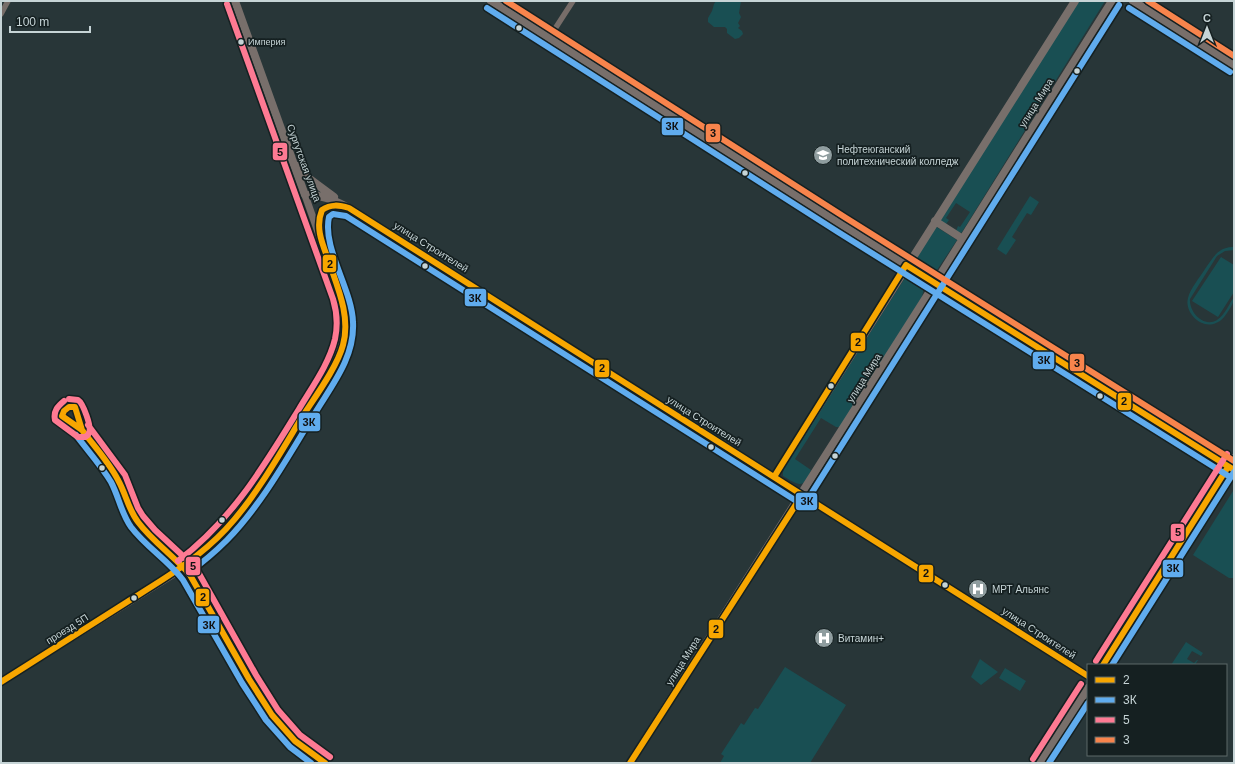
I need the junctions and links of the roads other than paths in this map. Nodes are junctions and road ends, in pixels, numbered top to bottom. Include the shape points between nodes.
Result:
1 (8, 1) edge
2 (235, 1) edge
3 (491, 1) edge
4 (573, 1) edge
5 (1075, 1) edge
6 (1112, 1) edge
7 (1133, 1) edge
8 (1, 14) edge
9 (549, 38) junction
10 (1234, 65) edge
11 (292, 159) junction
12 (305, 195) junction
13 (349, 208) junction
14 (935, 221) junction
15 (320, 236) junction
16 (963, 239) junction
17 (906, 265) junction
18 (936, 283) junction
19 (82, 430) dead end
20 (1234, 458) edge
21 (1231, 469) edge
22 (774, 477) junction
23 (802, 495) junction
24 (184, 567) junction
25 (1103, 664) edge
26 (1087, 675) edge
27 (1, 682) edge
28 (1087, 690) edge
29 (324, 763) edge
30 (630, 763) edge
31 (1040, 763) edge

1 - 8 street
2 - 11 main road, Сургутская улица
3 - 9 main road
4 - 9 street
5 - 14 main road
6 - 16 main road, улица Мира
7 - 10 main road
9 - 17 main road
11 - 12 main road, Сургутская улица
11 - 13 main road via 307,177
12 - 13 main road, улица Строителей via 326,197
12 - 15 street, Сургутская улица
13 - 15 street via 332,205 322,210 319,220
13 - 22 main road, улица Строителей
14 - 16 main road
14 - 17 main road
15 - 24 street, Сургутская улица via 344,312 345,337 340,354 250,500 216,539
16 - 18 main road, улица Мира
17 - 18 main road
17 - 22 main road
18 - 21 main road
18 - 23 main road, улица Мира
19 - 24 street via 115,475 138,523
20 - 21 main road
21 - 25 main road
22 - 23 main road, улица Строителей
23 - 26 main road, улица Строителей
23 - 30 main road, улица Мира
24 - 27 street, проезд 5П
24 - 29 street via 272,715 295,741
28 - 31 main road

